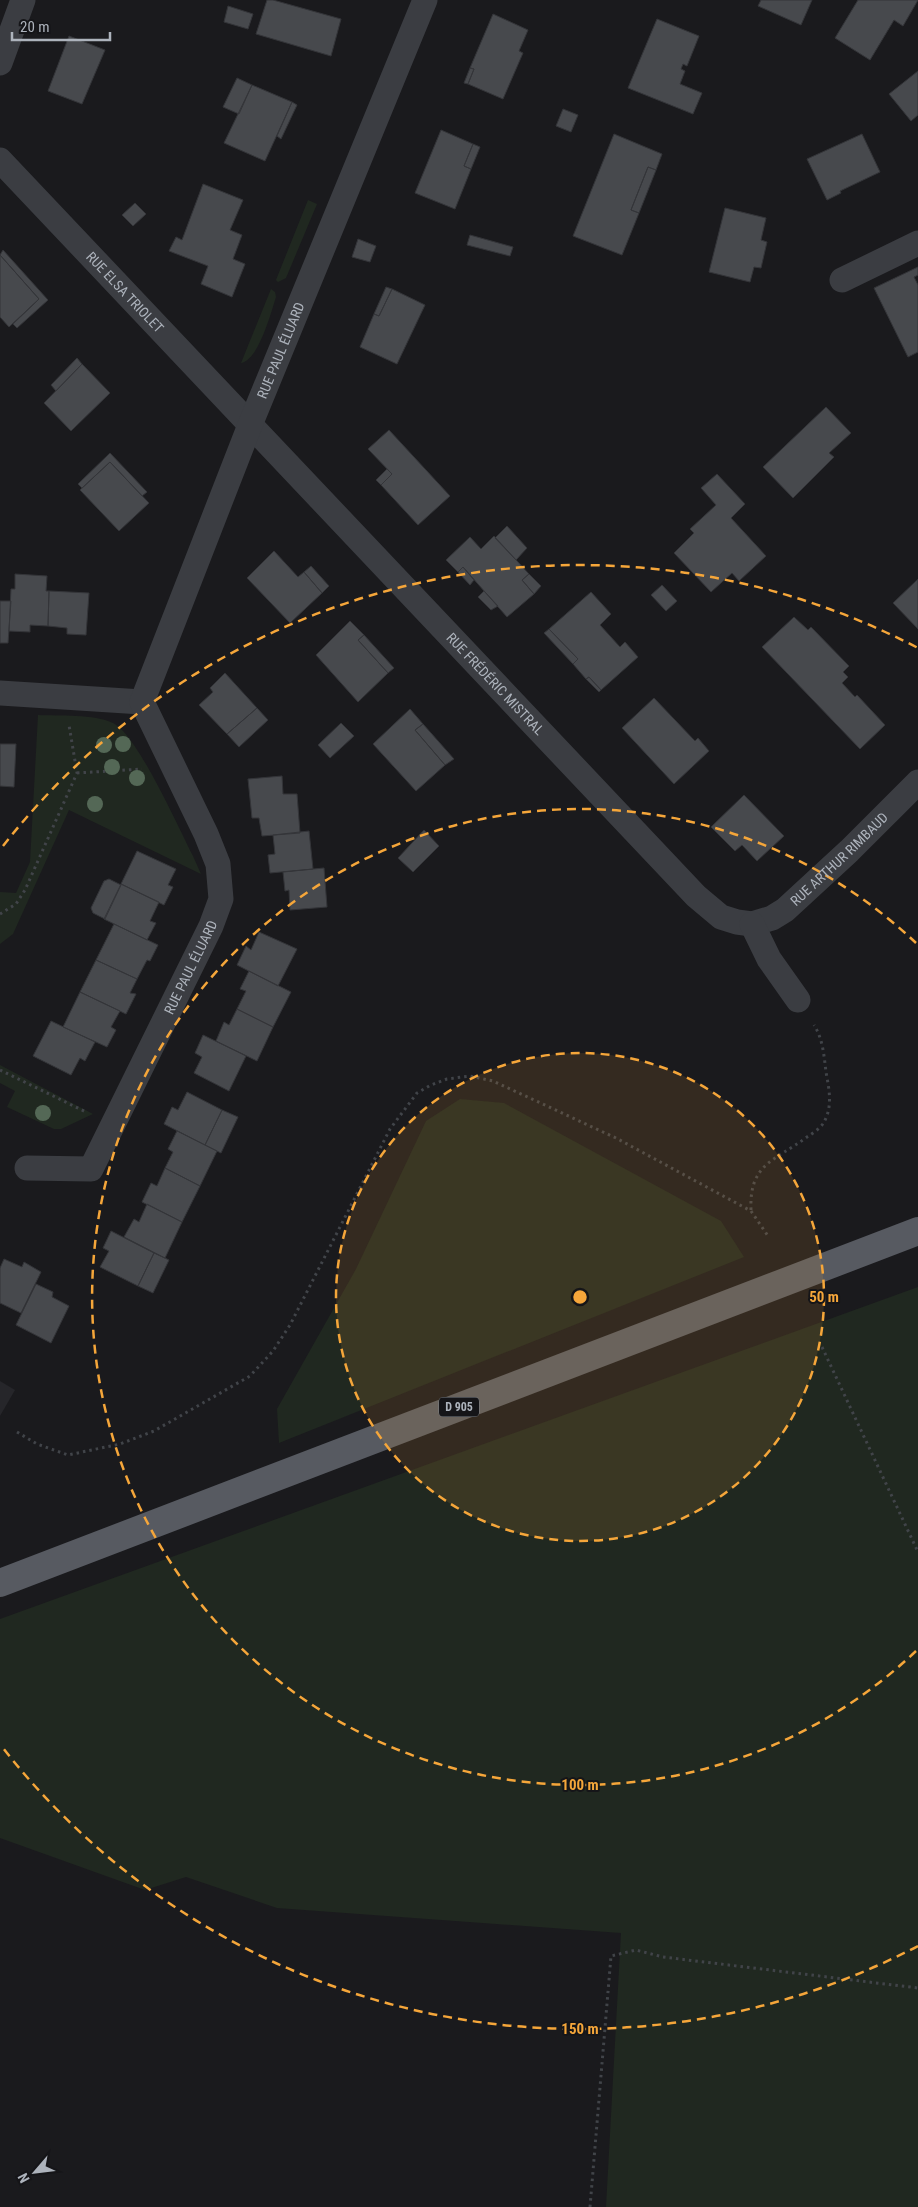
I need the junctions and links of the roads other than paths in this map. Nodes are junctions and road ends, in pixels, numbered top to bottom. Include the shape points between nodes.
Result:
1 (23, 0) edge
2 (425, 0) edge
3 (0, 63) edge
4 (0, 160) edge
5 (918, 244) edge
6 (842, 280) dead end
7 (250, 426) junction
8 (0, 694) edge
9 (142, 702) junction
10 (918, 782) edge
11 (752, 924) junction
12 (798, 1000) road end
13 (27, 1168) dead end
14 (918, 1231) edge
15 (0, 1582) edge

1 - 3 street
2 - 7 street, RUE PAUL ÉLUARD
4 - 7 street, RUE ELSA TRIOLET
5 - 6 street
7 - 9 street, RUE PAUL ÉLUARD
7 - 11 street, RUE FRÉDÉRIC MISTRAL via 696,896 721,917
8 - 9 street
9 - 13 street, RUE PAUL ÉLUARD via 206,834 218,864 221,899 211,926 91,1169
10 - 11 street, RUE ARTHUR RIMBAUD via 785,910
11 - 12 street via 769,960
14 - 15 main road, D 905

